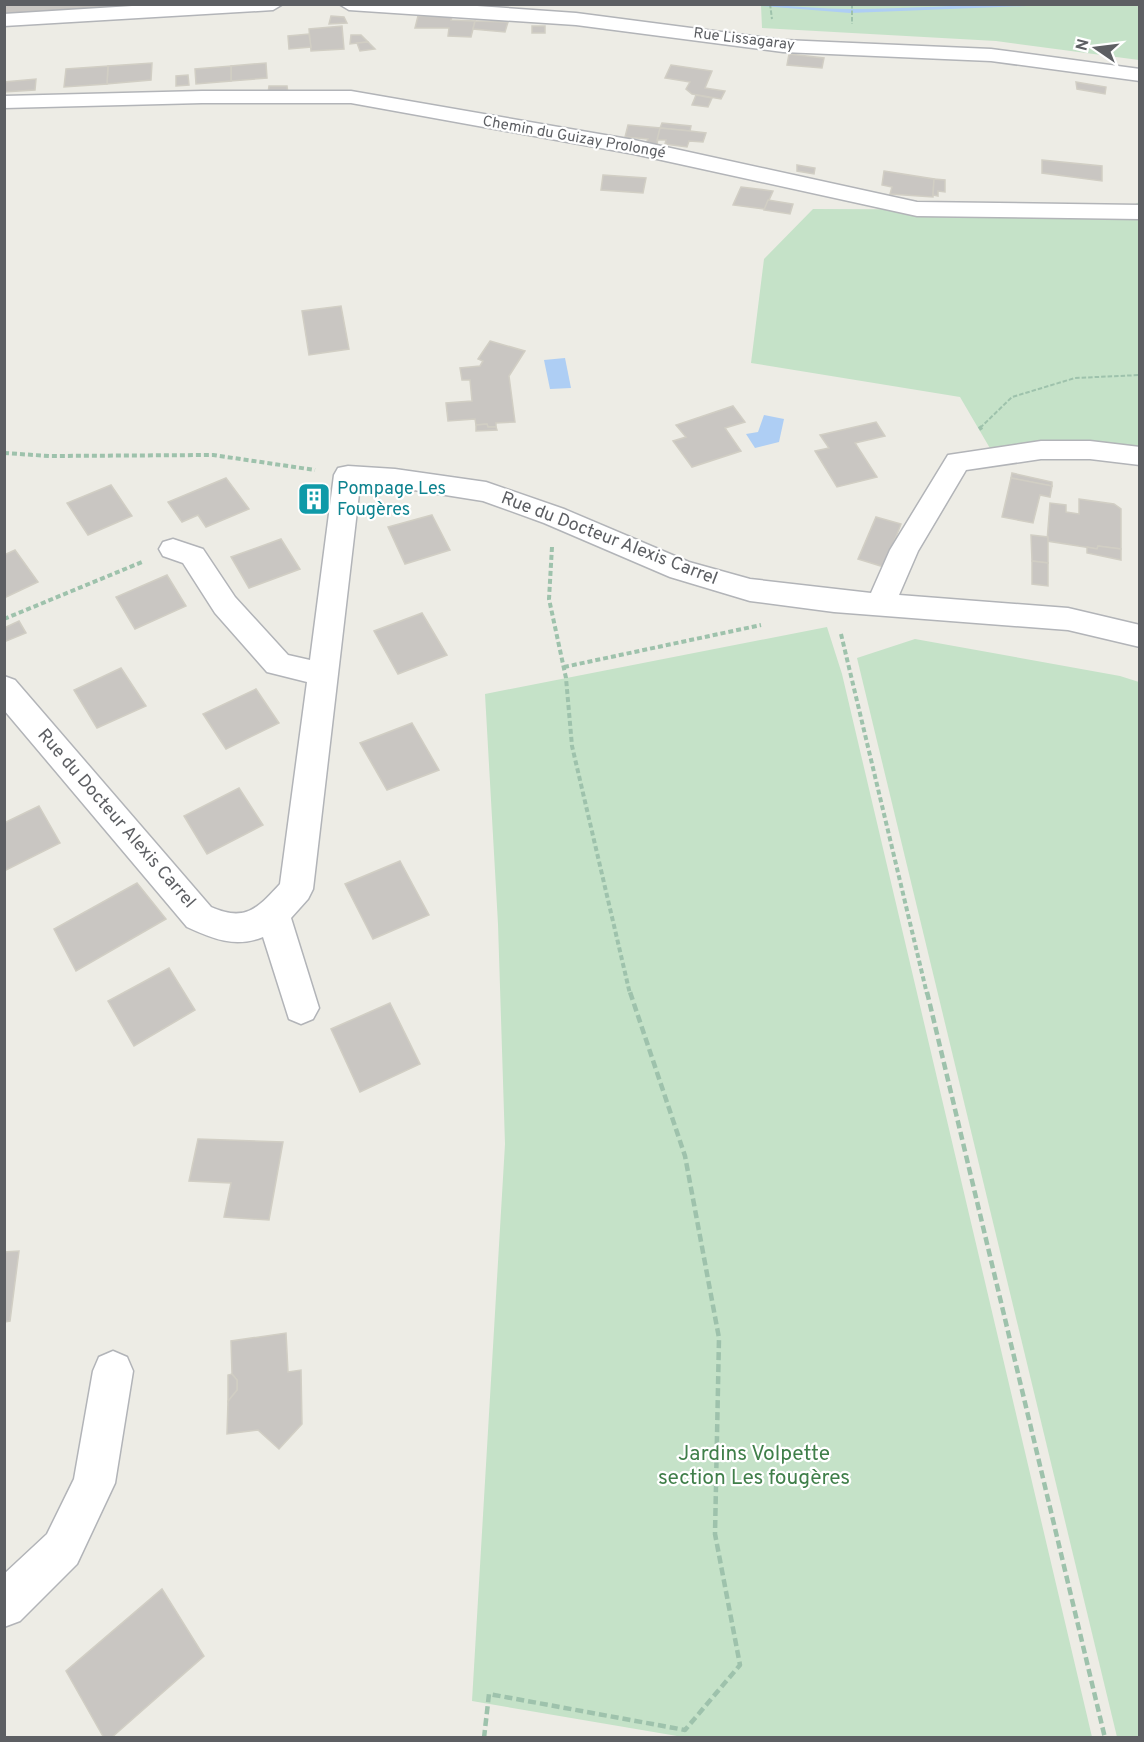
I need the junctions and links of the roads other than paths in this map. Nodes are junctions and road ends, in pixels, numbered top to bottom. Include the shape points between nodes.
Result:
1 (273, 4) edge
2 (349, 4) edge
3 (4, 20) edge
4 (1140, 75) edge
5 (4, 102) edge
6 (1140, 212) edge
7 (1140, 456) edge
8 (173, 549) road end
9 (881, 604) junction
10 (1140, 636) edge
11 (324, 675) junction
12 (4, 688) edge
13 (274, 916) junction
14 (301, 1008) dead end
15 (113, 1371) dead end
16 (4, 1605) edge

1 - 3 street
2 - 4 street, Rue Lissagaray via 576,19 783,46 991,54
5 - 6 street, Chemin du Guizay Prolongé via 351,97 634,147 917,209
7 - 9 street via 1041,450 957,462 904,550
8 - 11 street via 193,556 225,605 278,664
9 - 10 street, Rue du Docteur Alexis Carrel via 1068,619
9 - 11 street, Rue du Docteur Alexis Carrel via 750,590 680,570 554,516 486,492 348,475
11 - 13 street, Rue du Docteur Alexis Carrel via 296,889
12 - 13 street, Rue du Docteur Alexis Carrel via 200,917 223,929 252,928
13 - 14 street
15 - 16 street via 94,1483 63,1550

